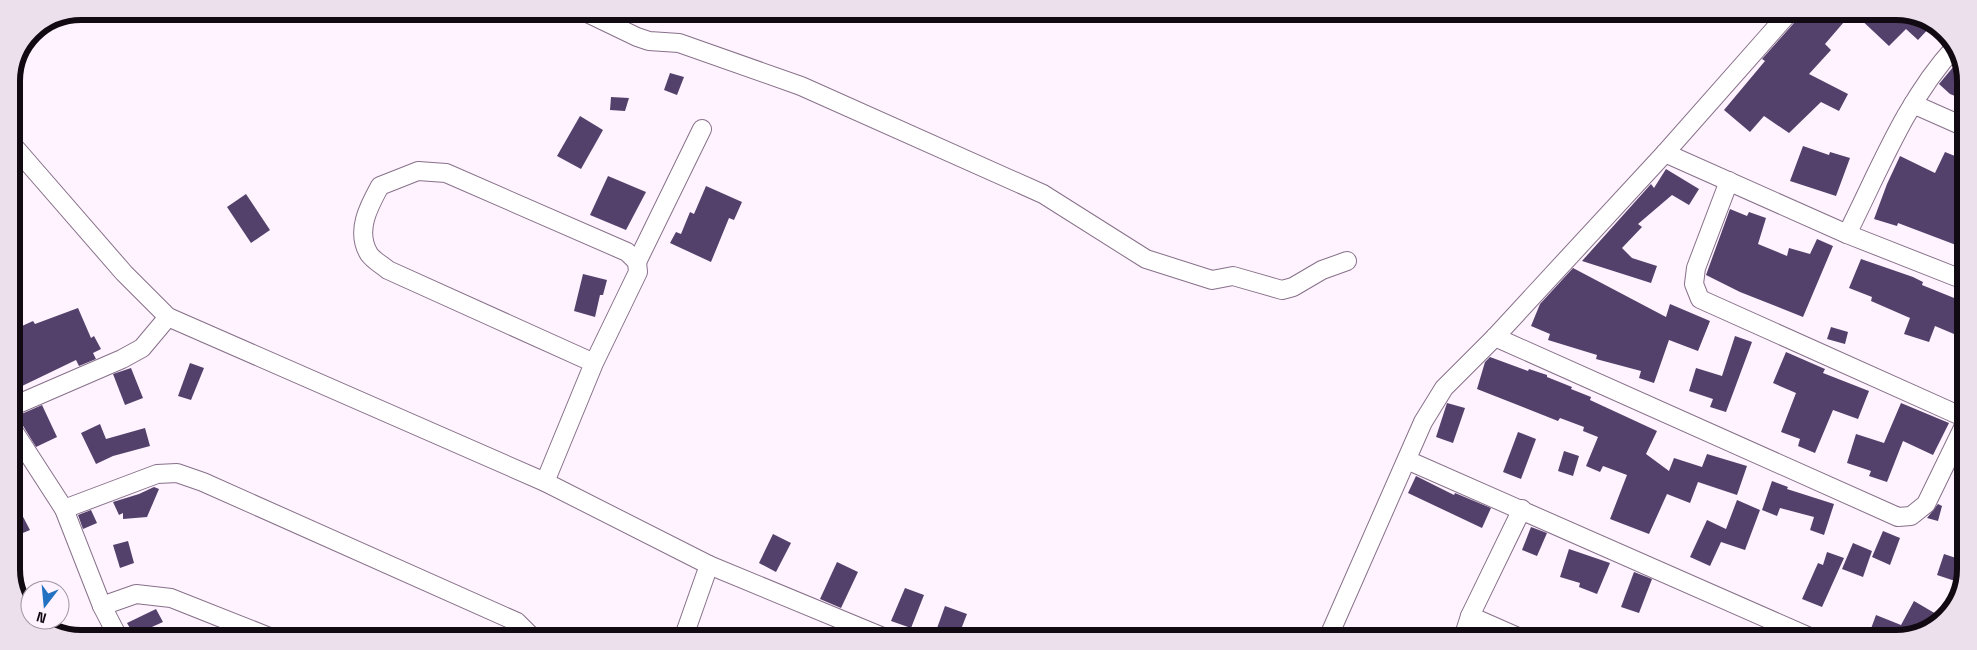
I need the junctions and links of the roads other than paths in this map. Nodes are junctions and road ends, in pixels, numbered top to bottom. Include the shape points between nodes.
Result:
1 (602, 20) edge
2 (1783, 20) edge
3 (1950, 53) edge
4 (1912, 104) junction
5 (1957, 124) edge
6 (702, 129) dead end
7 (20, 153) edge
8 (1665, 153) junction
9 (1729, 181) junction
10 (1847, 234) junction
11 (1347, 260) dead end
12 (637, 262) junction
13 (1957, 277) edge
14 (168, 317) junction
15 (1495, 337) junction
16 (594, 363) junction
17 (20, 403) edge
18 (1957, 414) edge
19 (20, 440) edge
20 (1957, 440) edge
21 (1407, 460) junction
22 (545, 482) junction
23 (64, 509) junction
24 (1522, 509) junction
25 (709, 566) junction
26 (102, 606) junction
27 (1470, 616) junction
28 (114, 630) edge
29 (252, 630) edge
30 (525, 630) edge
31 (686, 630) edge
32 (866, 630) edge
33 (1332, 630) edge
34 (1466, 630) edge
35 (1502, 630) edge
36 (1794, 630) edge

1 - 11 street via 637,37 679,43 810,90 1044,194 1146,259 1212,280 1234,276 1282,290
2 - 8 street
3 - 4 street
4 - 5 street
4 - 10 street
6 - 12 street
7 - 14 street via 124,273
8 - 9 street
8 - 15 street
9 - 10 street
9 - 18 street via 1696,268 1694,284 1700,298
10 - 13 street
12 - 16 street via 638,272
12 - 16 street via 627,252 446,173 418,171 380,186 364,215 364,235 369,254 388,270
14 - 17 street via 142,348
14 - 22 street
15 - 20 street via 1898,517 1911,516 1926,504
15 - 21 street via 1444,388 1423,422
16 - 22 street
19 - 23 street
21 - 24 street
21 - 33 street
22 - 25 street
23 - 26 street
23 - 30 street via 157,474 177,473 517,622
24 - 27 street
24 - 36 street
25 - 31 street
25 - 32 street
26 - 28 street
26 - 29 street via 136,594 171,598
27 - 34 street
27 - 35 street

